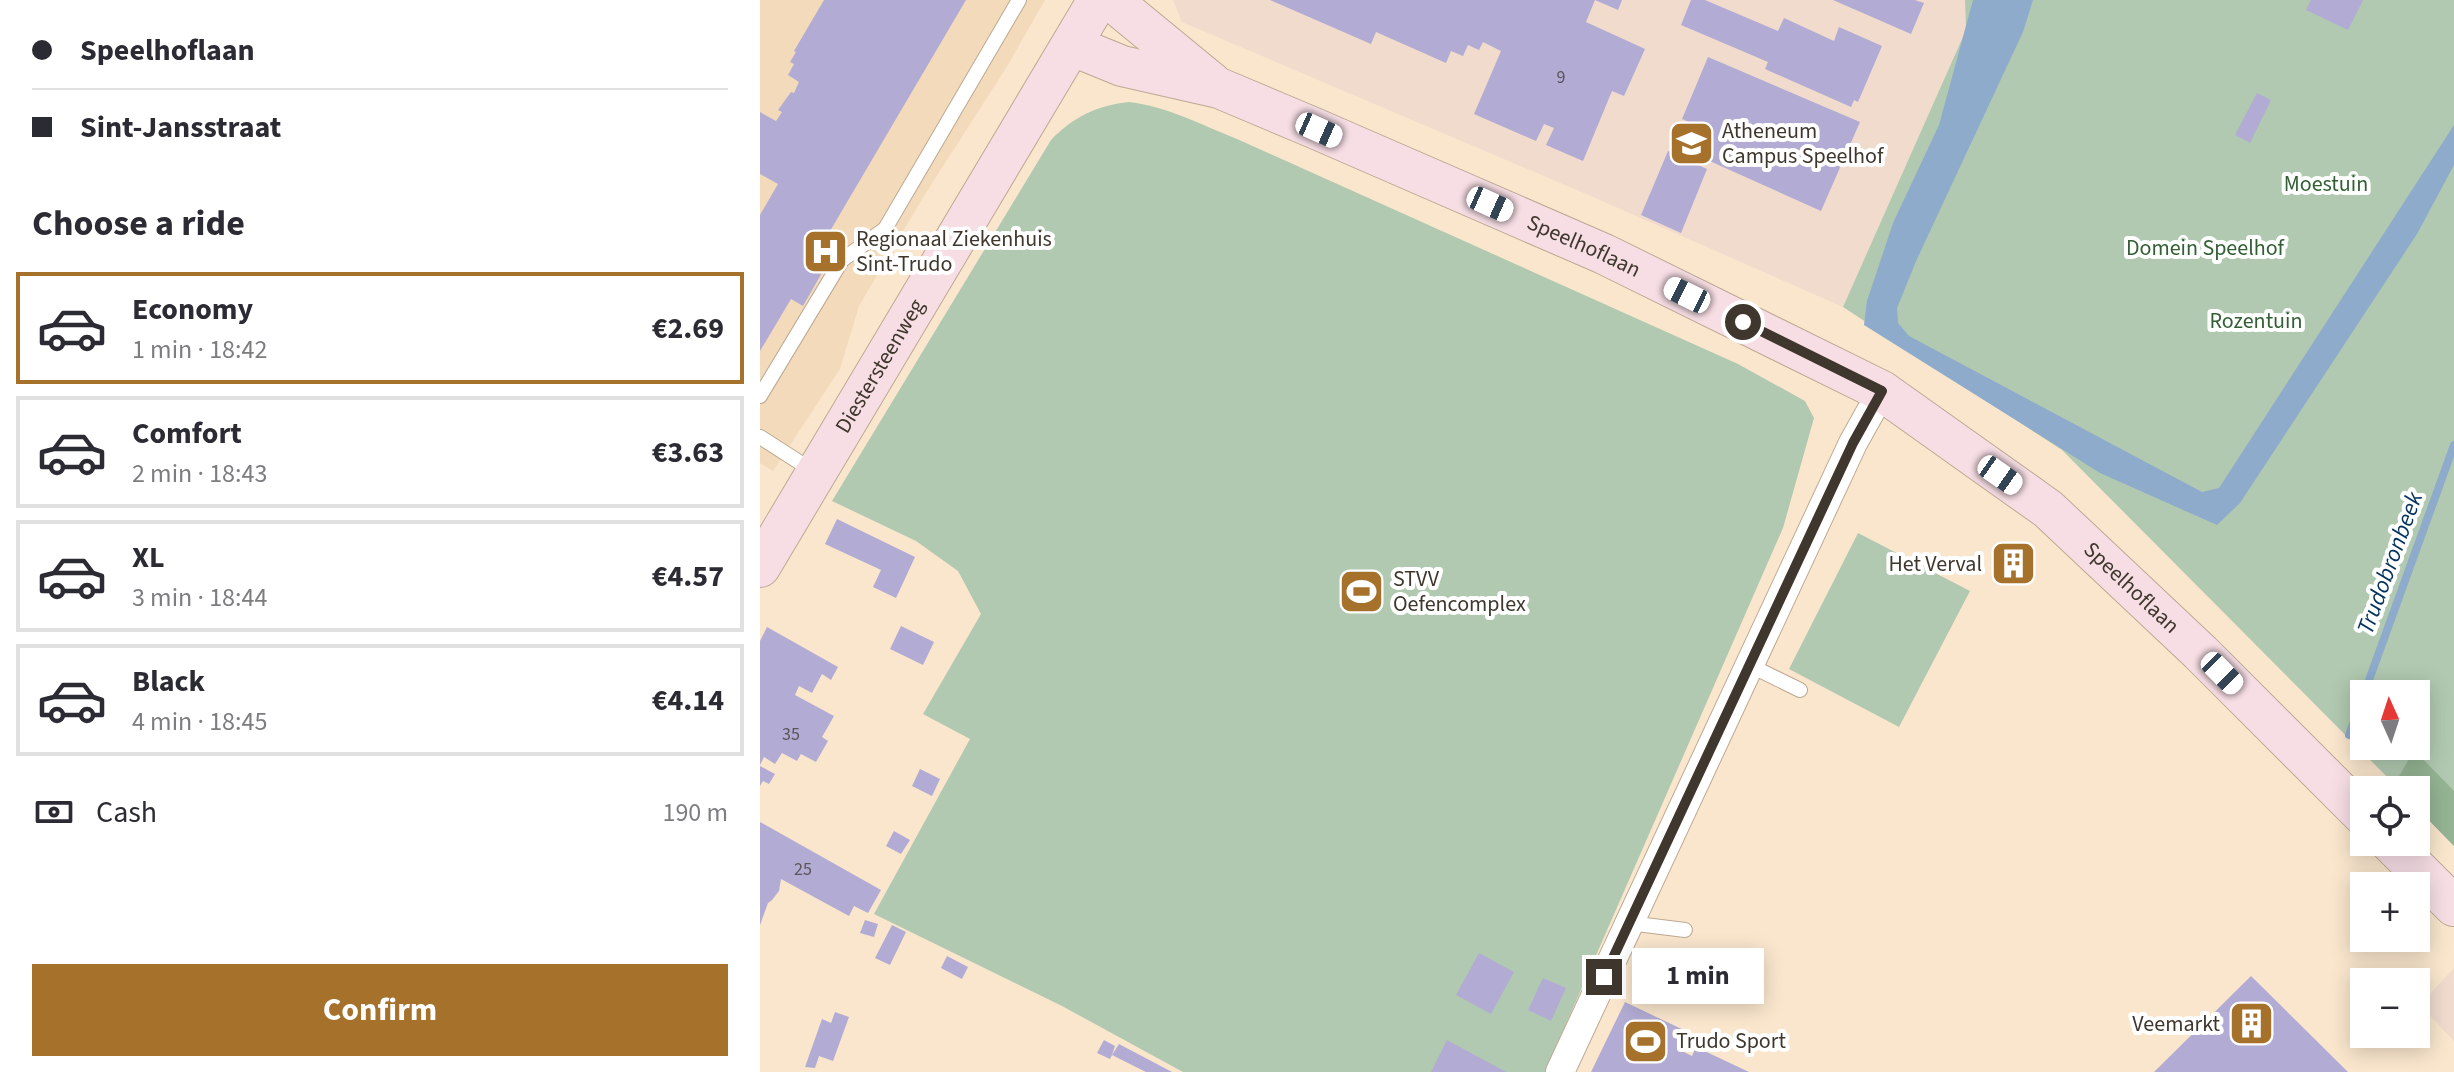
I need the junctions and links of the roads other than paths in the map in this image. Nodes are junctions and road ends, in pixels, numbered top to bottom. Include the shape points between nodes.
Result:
1 (1019, 0) edge
2 (1098, 0) edge
3 (1111, 0) edge
4 (1073, 46) junction
5 (1219, 88) junction
6 (1882, 391) junction
7 (760, 396) edge
8 (760, 437) edge
9 (816, 474) junction
10 (760, 567) edge
11 (1749, 665) junction
12 (1800, 690) dead end
13 (2350, 802) edge
14 (2404, 856) edge
15 (2454, 906) edge
16 (1629, 923) junction
17 (1685, 930) dead end
18 (1560, 1072) edge

1 - 7 lane via 885,229 842,260
2 - 4 street, Diestersteenweg
3 - 5 street, Speelhoflaan
4 - 5 street, Speelhoflaan via 1122,66
4 - 9 street, Diestersteenweg
5 - 6 street, Speelhoflaan via 1604,254
6 - 11 street
6 - 13 street, Speelhoflaan via 2048,509
8 - 9 lane
9 - 10 street, Diestersteenweg
11 - 12 lane
11 - 16 street
14 - 15 street
16 - 17 lane
16 - 18 street

